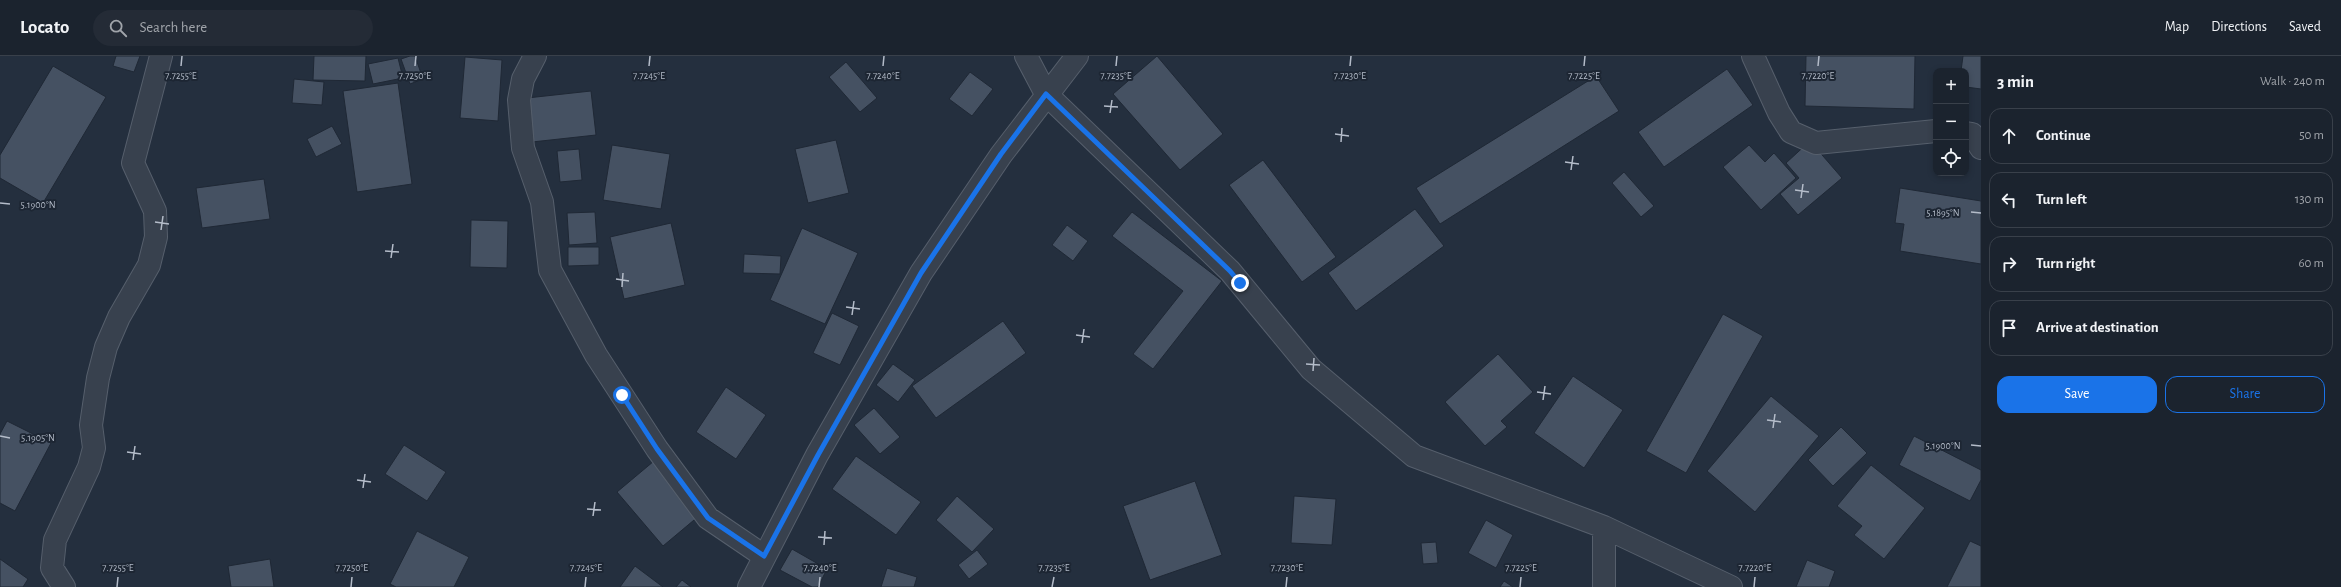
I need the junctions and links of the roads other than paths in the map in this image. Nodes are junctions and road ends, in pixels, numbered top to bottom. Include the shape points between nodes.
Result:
1 (161, 56) edge
2 (536, 56) edge
3 (1026, 56) edge
4 (1077, 56) edge
5 (1753, 56) edge
6 (1046, 94) junction
7 (1933, 131) edge
8 (1969, 134) edge
9 (1981, 148) edge
10 (1604, 526) junction
11 (764, 556) junction
12 (64, 587) edge
13 (749, 587) edge
14 (1604, 587) edge
15 (1731, 587) edge

1 - 12 street via 133,163 155,211 156,237 149,265 119,317 106,347 98,378 91,425 94,448 89,467 55,540 52,568
2 - 11 street via 523,79 519,100 523,148 542,202 550,270 596,355 657,449 708,518
3 - 6 street
4 - 6 street
5 - 7 street via 1791,132 1816,143
6 - 10 street via 1230,271 1311,369 1414,456
6 - 11 street via 1001,154 921,273
8 - 9 street
10 - 14 street
10 - 15 street
11 - 13 street

